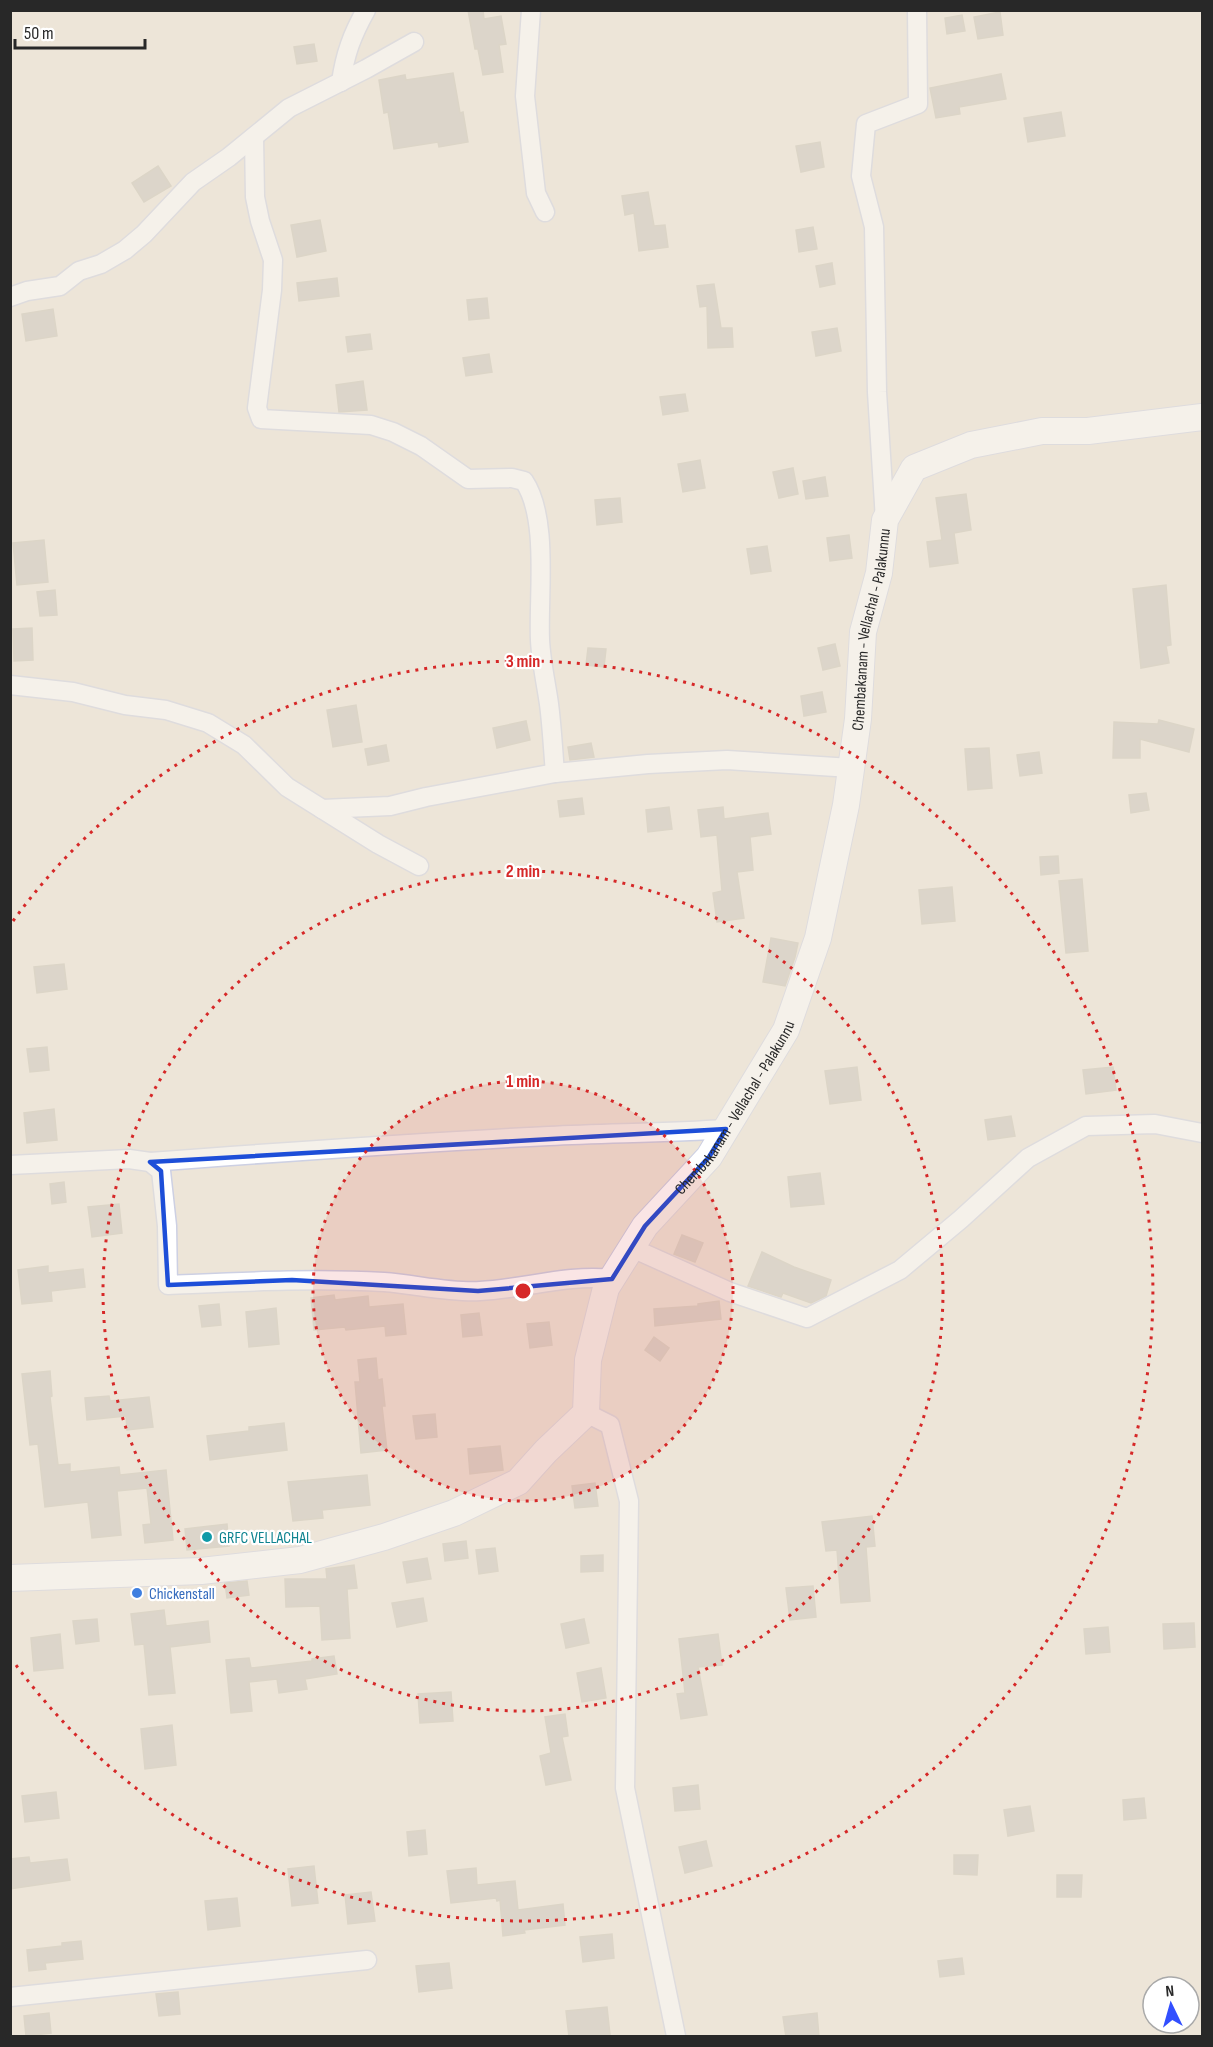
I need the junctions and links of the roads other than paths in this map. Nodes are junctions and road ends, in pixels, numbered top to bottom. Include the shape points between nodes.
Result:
1 (366, 10) edge
2 (531, 10) edge
3 (917, 10) edge
4 (414, 42) dead end
5 (342, 82) junction
6 (254, 137) junction
7 (545, 212) dead end
8 (10, 297) edge
9 (1203, 417) edge
10 (885, 520) junction
11 (10, 685) edge
12 (851, 768) junction
13 (555, 773) junction
14 (322, 809) junction
15 (419, 866) dead end
16 (726, 1129) junction
17 (1203, 1133) edge
18 (150, 1162) junction
19 (10, 1165) edge
20 (632, 1248) junction
21 (612, 1280) junction
22 (586, 1413) junction
23 (10, 1578) edge
24 (367, 1960) dead end
25 (10, 1996) edge
26 (676, 2037) edge

1 - 5 street via 345,56
2 - 7 street via 525,96 536,193
3 - 10 street via 918,104 866,124 861,176 874,227 877,392
4 - 5 street
5 - 6 street via 289,108
6 - 8 street via 193,182 125,250 79,271 60,286
6 - 13 street via 255,196 273,260 257,408 261,419 371,425 421,446 468,479 524,481 537,513 540,641
9 - 10 main road, Chembakanam - Vellachal - Palakunnu via 1088,431 1042,432 971,445 914,468
10 - 12 main road, Chembakanam - Vellachal - Palakunnu via 879,573 863,633
11 - 14 street via 74,692 166,710 208,723 244,745 287,787
12 - 13 street via 727,760
12 - 16 main road, Chembakanam - Vellachal - Palakunnu via 818,938 786,1030
13 - 14 street via 390,806
14 - 15 street
16 - 18 street via 550,1136
16 - 20 main road, Chembakanam - Vellachal - Palakunnu via 709,1157 645,1226
17 - 20 street via 1155,1124 1086,1126 1028,1158 900,1270 807,1318 730,1292
18 - 19 street via 129,1159
18 - 21 street via 161,1171 168,1285 303,1280 385,1282 478,1291 595,1277
20 - 21 main road, Chembakanam - Vellachal - Palakunnu
21 - 22 main road, Chembakanam - Vellachal - Palakunnu via 606,1288 588,1360
22 - 23 main road via 518,1482 454,1513 384,1537 300,1560 201,1571
22 - 26 street via 610,1425 629,1501 625,1788
24 - 25 street

